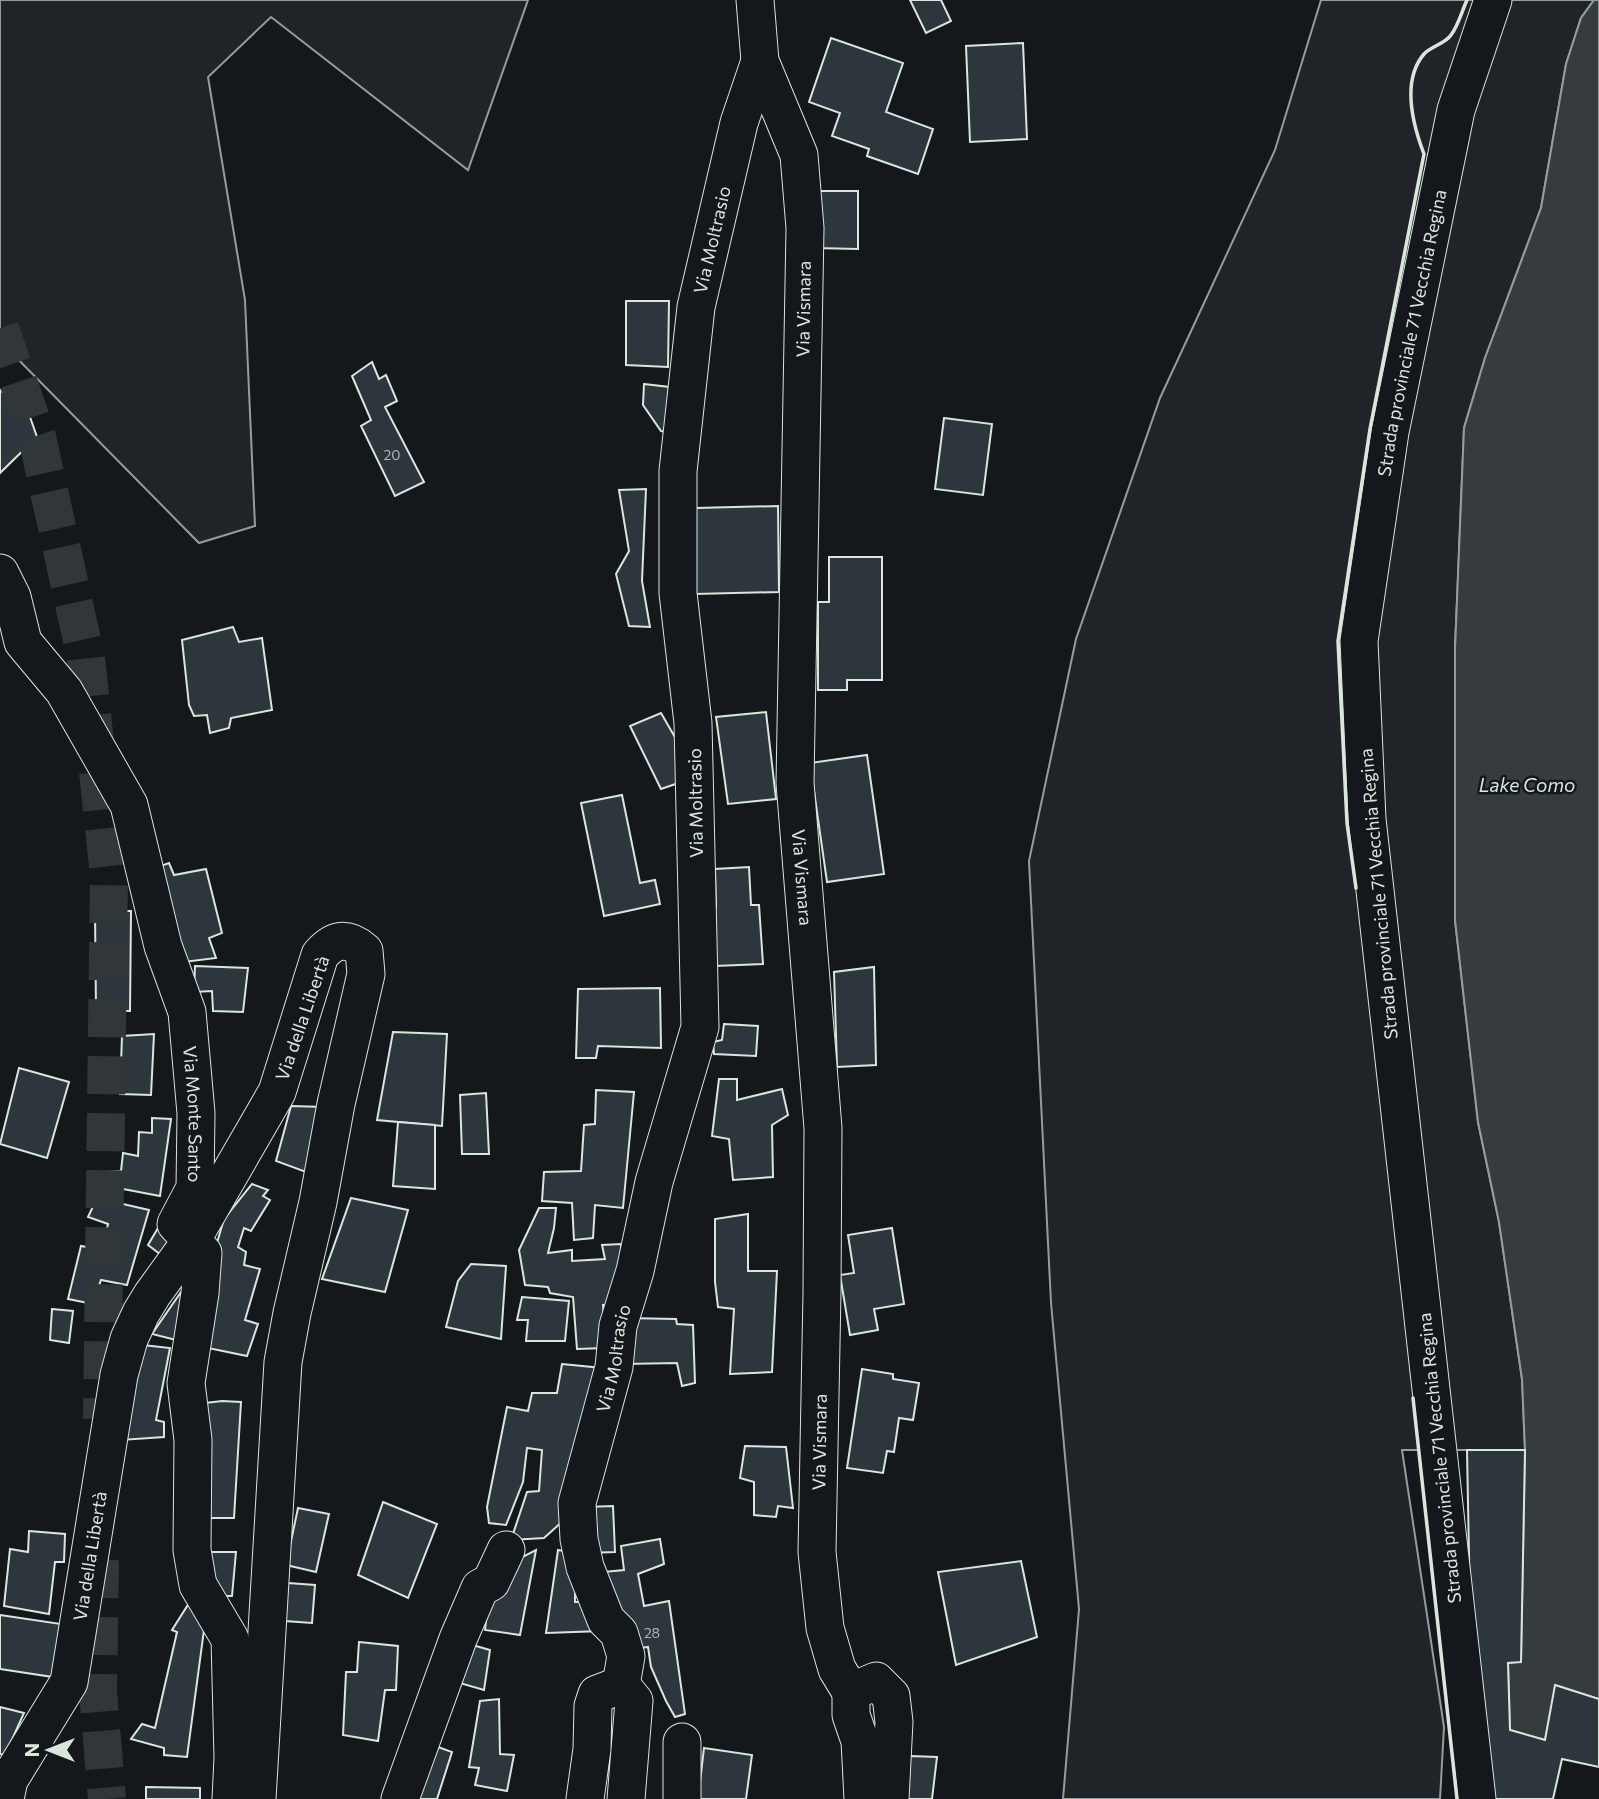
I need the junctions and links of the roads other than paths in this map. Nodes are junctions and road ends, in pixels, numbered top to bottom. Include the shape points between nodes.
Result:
1 (755, 0) edge
2 (1493, 0) edge
3 (760, 61) junction
4 (0, 573) edge
5 (191, 1241) junction
6 (506, 1550) dead end
7 (621, 1685) junction
8 (851, 1692) junction
9 (682, 1742) dead end
10 (5, 1799) edge
11 (231, 1799) edge
12 (257, 1799) edge
13 (400, 1799) edge
14 (585, 1799) edge
15 (626, 1799) edge
16 (682, 1799) edge
17 (863, 1799) edge
18 (890, 1799) edge
19 (1477, 1799) edge

1 - 3 street
2 - 19 street, Strada provinciale 71 Vecchia Regina via 1453,123 1390,432 1359,641 1368,833
3 - 7 street, Via Moltrasio via 739,123 696,307 678,471 678,593 693,723 700,1027 654,1182 618,1326 614,1367 577,1503 585,1567 626,1656
3 - 8 street, Via Vismara via 799,155 805,228 795,783 823,1128 817,1552 825,1628 837,1669
4 - 5 street, Via Monte Santo via 12,597 23,642 64,691 129,805 163,946 187,1012 196,1113 195,1188 176,1224
5 - 10 street, Via della Libertà via 152,1295 130,1339 119,1375 69,1682 9,1780
5 - 11 street, Via Monte Santo via 203,1253 186,1383 193,1440 192,1550 198,1584 230,1639
5 - 12 street, Via della Libertà via 277,1091 320,955 330,944 354,942 364,951 366,974 283,1362
6 - 13 street via 491,1582 480,1588 458,1639
7 - 14 street via 597,1694 593,1706 593,1749
7 - 15 street via 634,1702
8 - 17 street
8 - 18 street via 876,1681 891,1696
9 - 16 street

